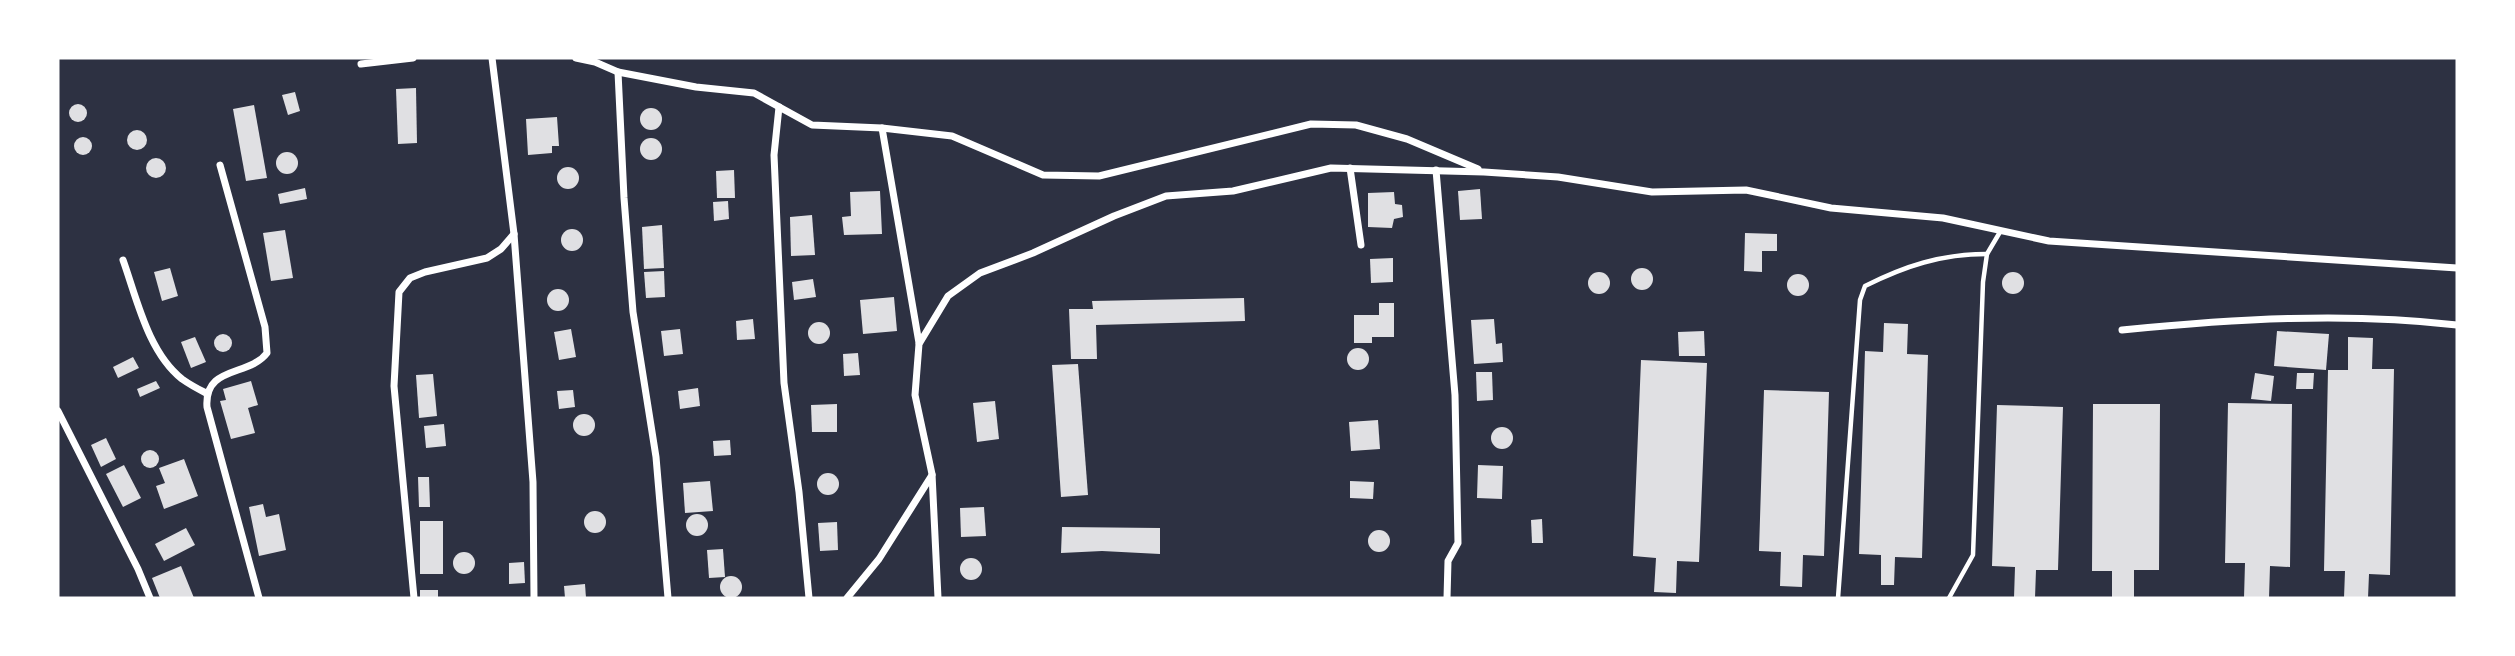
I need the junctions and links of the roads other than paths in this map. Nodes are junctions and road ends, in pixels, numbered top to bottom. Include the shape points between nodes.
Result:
1 (413, 58) edge
2 (492, 58) edge
3 (576, 58) edge
4 (361, 64) dead end
5 (618, 72) junction
6 (779, 107) junction
7 (882, 128) junction
8 (220, 165) dead end
9 (1350, 168) junction
10 (1436, 170) junction
11 (1484, 172) junction
12 (2000, 232) junction
13 (514, 234) junction
14 (1361, 245) dead end
15 (1987, 254) junction
16 (123, 260) dead end
17 (2457, 268) edge
18 (2457, 325) edge
19 (2122, 330) dead end
20 (919, 344) junction
21 (206, 393) junction
22 (58, 411) edge
23 (932, 474) junction
24 (150, 598) edge
25 (259, 598) edge
26 (414, 598) edge
27 (534, 598) edge
28 (668, 598) edge
29 (809, 598) edge
30 (847, 598) edge
31 (938, 598) edge
32 (1447, 598) edge
33 (1838, 598) edge
34 (1949, 598) edge

1 - 4 street
2 - 13 street
3 - 5 street
5 - 6 street via 754,93
5 - 28 street via 633,312 656,457
6 - 7 street via 812,125
6 - 29 street via 774,155 784,383
7 - 11 street via 952,136 1043,175 1099,176 1311,124 1356,125 1407,139
7 - 20 street
8 - 21 street via 265,327 267,353 261,361 229,372
9 - 10 street
9 - 14 street
9 - 20 street via 1331,168 1233,191 1166,196 1114,216 980,274 948,296
10 - 11 street
10 - 32 street via 1455,394 1458,543 1448,561
11 - 12 street via 1558,177 1652,192 1745,190 1831,208 1942,218
12 - 15 lane
12 - 17 street via 2049,241
13 - 26 street via 487,258 425,272 411,278 399,292 394,386
13 - 27 street via 533,482
15 - 33 lane via 1952,255 1898,270 1865,286 1860,300
15 - 34 lane via 1973,555
16 - 21 street via 164,358 183,380
18 - 19 street via 2399,318 2215,321
20 - 23 street via 915,395
21 - 25 street
22 - 24 street
23 - 30 street via 879,559
23 - 31 street

